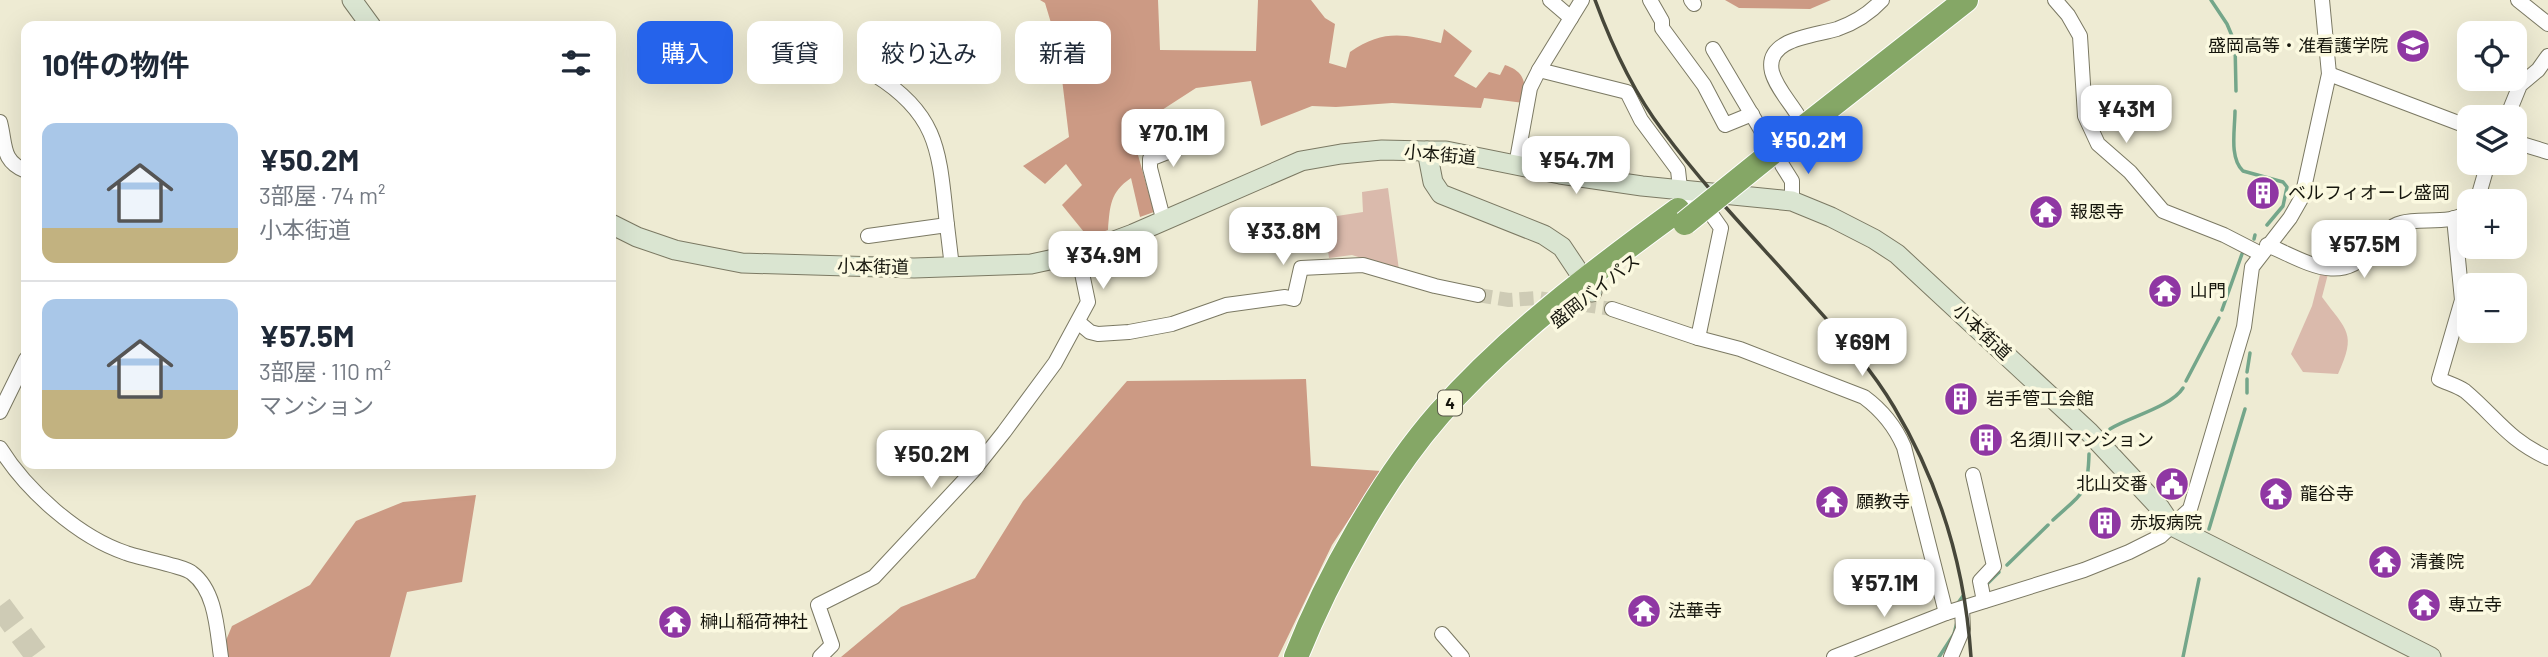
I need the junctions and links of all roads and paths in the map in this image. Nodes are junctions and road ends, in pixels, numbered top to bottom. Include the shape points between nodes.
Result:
1 (352, 0) edge
2 (1550, 0) edge
3 (1582, 0) edge
4 (1650, 0) edge
5 (1882, 0) edge
6 (1943, 0) edge
7 (1966, 0) edge
8 (2055, 0) edge
9 (2322, 0) edge
10 (2518, 0) edge
11 (1571, 18) junction
12 (367, 21) edge
13 (2548, 24) edge
14 (1713, 49) dead end
15 (2548, 56) edge
16 (1539, 70) junction
17 (2329, 74) junction
18 (890, 84) edge
19 (2512, 105) edge
20 (1752, 114) junction
21 (1797, 114) junction
22 (0, 122) edge
23 (2457, 122) edge
24 (1216, 133) dead end
25 (1776, 142) junction
26 (2527, 146) edge
27 (1427, 150) junction
28 (2548, 152) edge
29 (1516, 165) junction
30 (21, 169) edge
31 (1792, 201) junction
32 (1681, 207) junction
33 (2457, 217) edge
34 (2454, 218) junction
35 (1164, 222) junction
36 (947, 225) junction
37 (616, 227) edge
38 (867, 236) dead end
39 (2264, 250) junction
40 (1078, 254) junction
41 (952, 267) junction
42 (1588, 286) junction
43 (1478, 295) tunnel mouth
44 (1612, 309) tunnel mouth
45 (1078, 322) junction
46 (1698, 338) junction
47 (21, 369) edge
48 (0, 412) edge
49 (0, 447) edge
50 (2548, 458) edge
51 (1973, 475) dead end
52 (2172, 526) junction
53 (1984, 601) junction
54 (1962, 609) junction
55 (1946, 613) junction
56 (1442, 635) dead end
57 (2420, 654) edge
58 (221, 657) edge
59 (820, 657) edge
60 (1296, 657) edge
61 (1308, 657) edge
62 (1462, 657) edge
63 (1834, 657) edge
64 (1951, 657) edge

1 - 12 street
2 - 11 street
3 - 11 street
4 - 20 street via 1662,28 1704,85 1725,125
5 - 21 street via 1839,29 1789,42 1774,54 1773,76
6 - 21 highway, 盛岡バイパス / 4
7 - 25 highway, 盛岡バイパス / 4
8 - 39 street via 2080,36 2085,116 2098,144 2163,211
9 - 17 street
10 - 13 street
11 - 16 street
14 - 20 street
15 - 19 street via 2520,85
16 - 29 street via 1530,88
16 - 32 street via 1627,92 1641,120 1678,170
17 - 23 street
17 - 39 street via 2302,197
18 - 36 street via 925,119 935,140
20 - 25 street
21 - 25 highway, 盛岡バイパス / 4
22 - 30 street via 9,161
24 - 35 street via 1150,159
25 - 31 street via 1792,181
25 - 32 highway, 盛岡バイパス / 4, bridge
26 - 28 street
27 - 29 street, 小本街道
27 - 35 street, 小本街道 via 1341,153 1301,162
27 - 42 street via 1433,182 1441,194 1544,234 1562,247
29 - 32 street, 小本街道 via 1642,186
31 - 32 street, 小本街道
31 - 52 street, 小本街道 via 1897,254 2089,432
32 - 42 highway, 盛岡バイパス / 4
32 - 46 street via 1687,199 1709,211 1721,228
33 - 34 street
34 - 39 street via 2393,226 2362,260 2347,268 2320,267
34 - 50 street via 2462,300 2439,379 2462,389 2513,438
35 - 40 street, 小本街道
36 - 38 street
36 - 41 street
37 - 41 street, 小本街道 via 674,250 742,263
39 - 52 street via 2252,267 2244,327 2190,509
40 - 41 street, 小本街道 via 1031,264
40 - 45 street via 1088,302
42 - 60 highway, 盛岡バイパス / 4 via 1487,364 1414,446 1349,550
42 - 61 highway, 盛岡バイパス / 4 via 1494,374 1426,450 1350,567
43 - 45 street via 1363,265 1331,265 1301,268 1294,299 1226,305 1172,324 1129,332 1098,334
44 - 46 street
45 - 59 street via 1055,363 974,471 874,578 818,605 832,645
46 - 55 street via 1765,358 1864,397 1885,414 1904,447
47 - 48 street
49 - 58 street via 39,494 76,528 123,552 192,572 212,600
51 - 53 street via 1994,566 1980,581
52 - 53 street via 2161,536 2084,570
52 - 57 street, 小本街道
53 - 54 street
54 - 55 street
54 - 64 street via 1963,629
55 - 63 street
56 - 62 street

